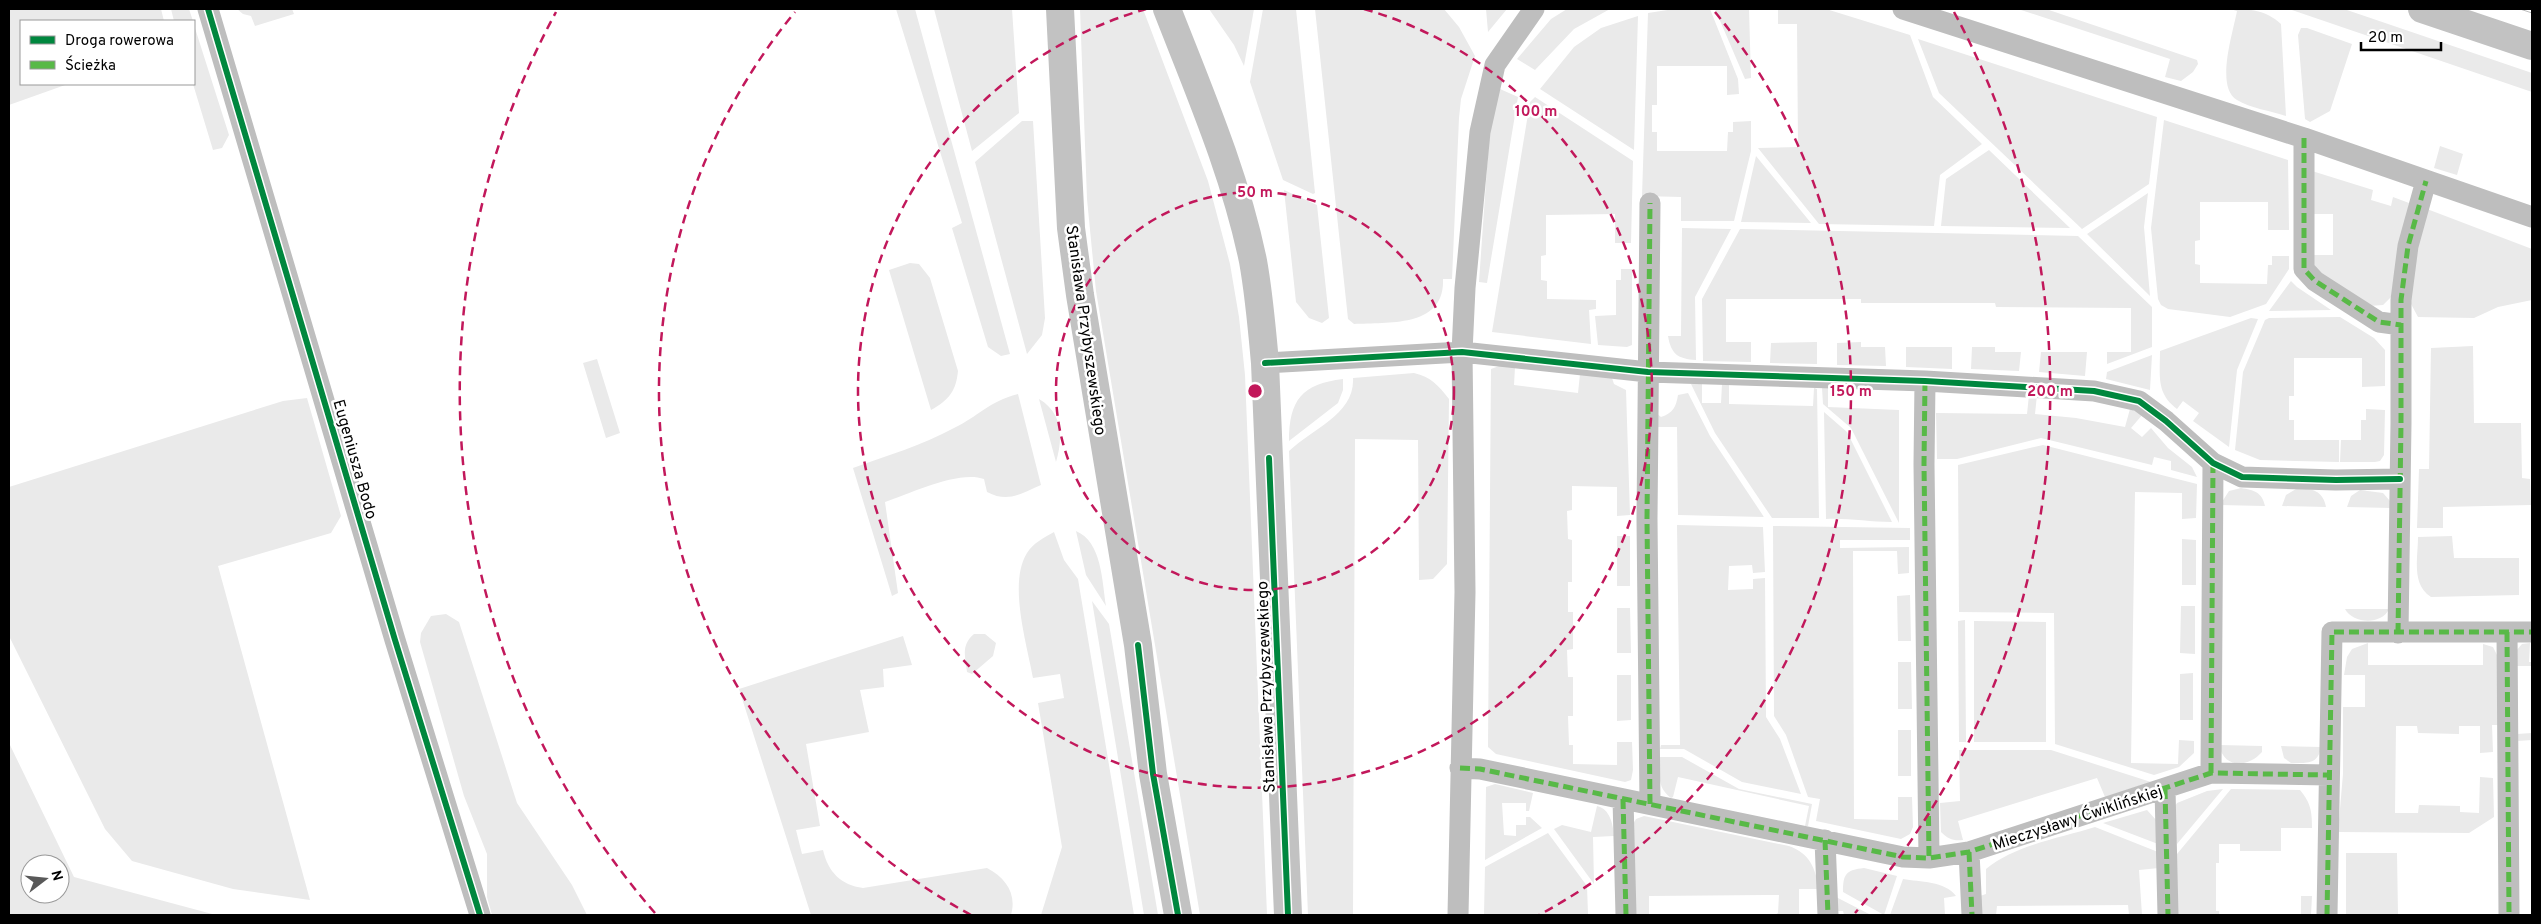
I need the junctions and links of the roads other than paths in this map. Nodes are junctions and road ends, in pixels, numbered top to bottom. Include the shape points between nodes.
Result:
1 (208, 9) edge
2 (1060, 9) edge
3 (1167, 9) edge
4 (1534, 9) edge
5 (1904, 9) edge
6 (2422, 9) edge
7 (2532, 46) edge
8 (2304, 138) junction
9 (2426, 181) junction
10 (1650, 203) dead end
11 (2532, 218) edge
12 (2402, 325) junction
13 (1462, 352) junction
14 (1265, 363) junction
15 (1648, 372) junction
16 (1925, 381) junction
17 (2213, 463) junction
18 (2400, 479) junction
19 (2507, 632) junction
20 (2532, 632) edge
21 (2398, 633) junction
22 (1460, 768) junction
23 (2211, 773) junction
24 (2330, 775) junction
25 (2164, 789) junction
26 (1623, 799) junction
27 (1650, 804) junction
28 (1825, 840) junction
29 (1969, 852) junction
30 (1929, 858) junction
31 (480, 915) edge
32 (1178, 915) edge
33 (1288, 915) edge
34 (1458, 915) edge
35 (1626, 915) edge
36 (1828, 915) edge
37 (1972, 915) edge
38 (2168, 915) edge
39 (2327, 915) edge
40 (2509, 915) edge

1 - 31 street, Eugeniusza Bodo
2 - 32 street, Stanisława Przybyszewskiego via 1071,228 1077,276 1138,645 1153,774
3 - 14 street, Stanisława Przybyszewskiego via 1239,205 1257,286
4 - 13 street via 1495,65 1480,132
5 - 8 street
6 - 7 street
8 - 9 street
8 - 12 street via 2304,269 2320,285 2380,322
9 - 11 street
9 - 12 street via 2408,246 2400,300
10 - 15 street
12 - 18 street
13 - 14 street
13 - 15 street
13 - 22 street via 1464,592
14 - 33 street, Stanisława Przybyszewskiego
15 - 16 street
15 - 27 street via 1646,520
16 - 17 street via 2094,391 2139,401
16 - 30 street
17 - 18 street via 2242,477
17 - 23 street
18 - 21 street
19 - 20 street
19 - 21 street
19 - 40 street
21 - 24 street via 2332,632
22 - 26 street, Mieczysławy Ćwiklińskiej via 1480,769
22 - 34 street
23 - 24 street, Mieczysławy Ćwiklińskiej
23 - 25 street, Mieczysławy Ćwiklińskiej
24 - 39 street
25 - 29 street, Mieczysławy Ćwiklińskiej
25 - 38 street
26 - 27 street, Mieczysławy Ćwiklińskiej
26 - 35 street
27 - 28 street, Mieczysławy Ćwiklińskiej
28 - 30 street, Mieczysławy Ćwiklińskiej via 1902,857
28 - 36 street
29 - 30 street, Mieczysławy Ćwiklińskiej
29 - 37 street

